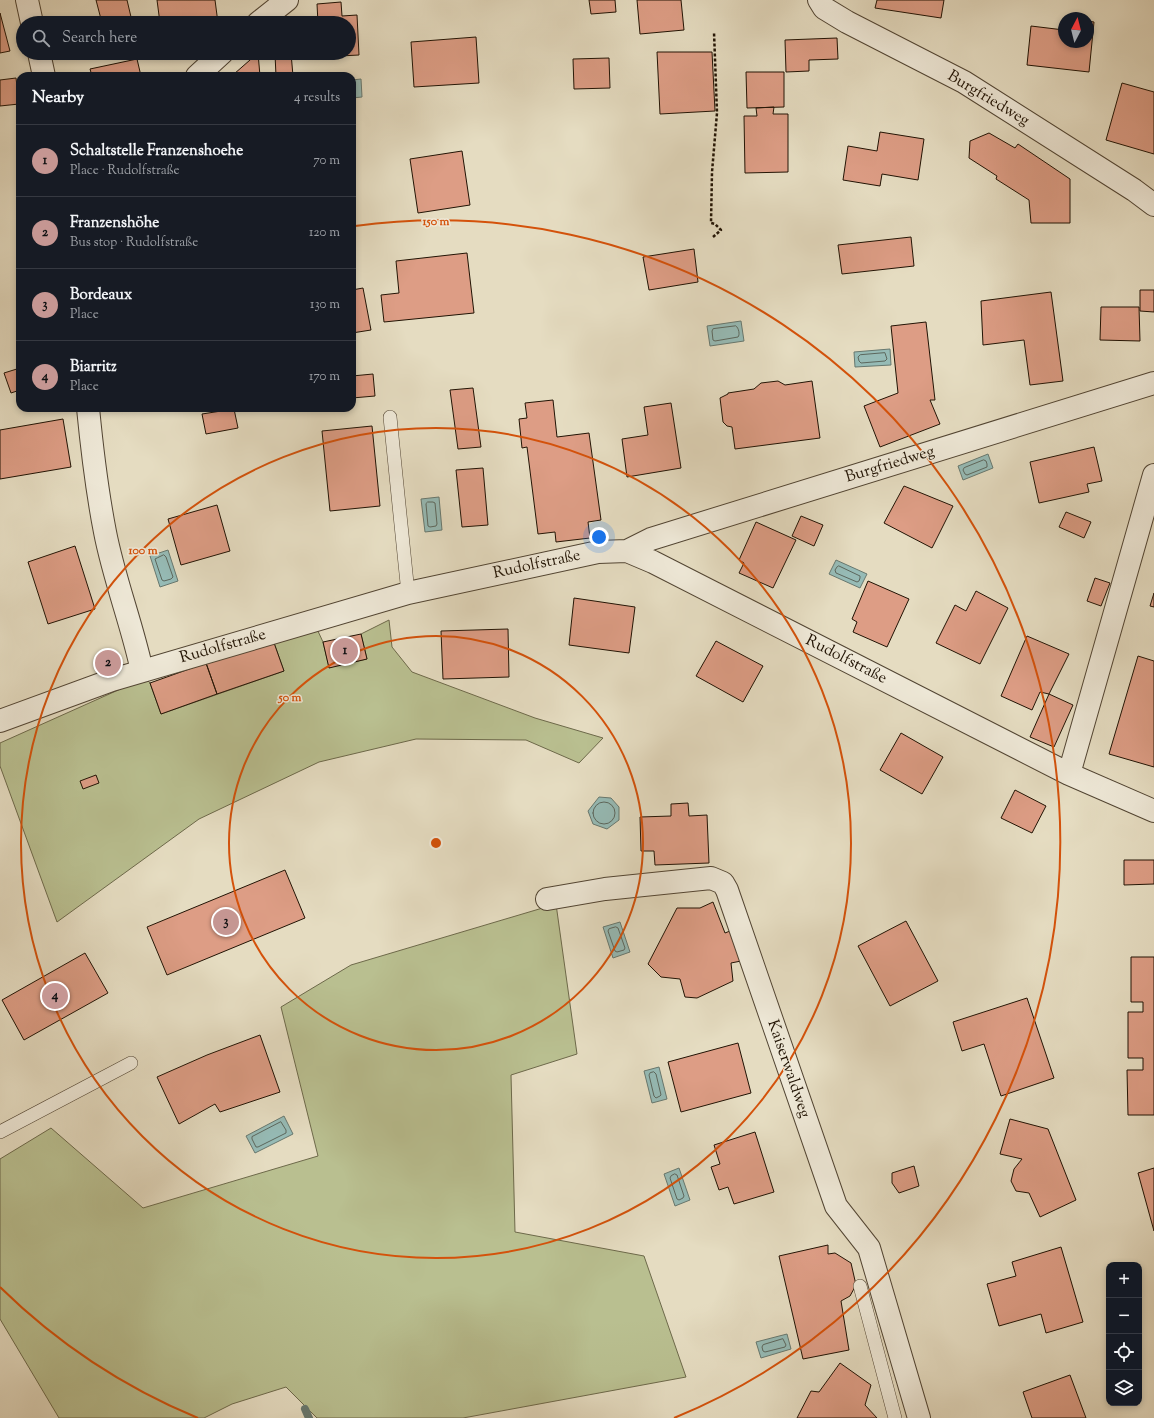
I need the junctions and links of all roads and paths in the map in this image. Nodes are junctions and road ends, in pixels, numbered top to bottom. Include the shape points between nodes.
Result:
1 (27, 0) edge
2 (287, 0) edge
3 (819, 0) edge
4 (30, 16) edge
5 (267, 16) edge
6 (714, 32) dead end
7 (41, 60) edge
8 (214, 60) edge
9 (43, 72) edge
10 (201, 72) edge
11 (1154, 205) edge
12 (713, 237) dead end
13 (1154, 383) edge
14 (89, 412) edge
15 (390, 417) dead end
16 (1154, 475) edge
17 (627, 552) junction
18 (408, 593) junction
19 (142, 671) junction
20 (0, 721) edge
21 (1069, 774) junction
22 (1154, 811) edge
23 (547, 899) dead end
24 (131, 1062) dead end
25 (0, 1132) edge
26 (860, 1286) dead end
27 (895, 1418) edge
28 (919, 1418) edge

1 - 4 street
2 - 5 street
3 - 11 street, Burgfriedweg via 824,8 847,22 964,82
6 - 12 path via 717,113 711,223 721,230
7 - 9 street
8 - 10 street
13 - 17 street, Burgfriedweg via 651,539
14 - 19 street via 105,532
15 - 18 lane
16 - 21 street
17 - 18 street, Rudolfstraße via 598,552
17 - 21 street, Rudolfstraße via 653,562
18 - 19 street, Rudolfstraße
19 - 20 street, Rudolfstraße
21 - 22 street, Rudolfstraße
23 - 28 street, Kaiserwaldweg via 605,889 711,878 723,883 836,1206 869,1248
24 - 25 lane
26 - 27 lane

